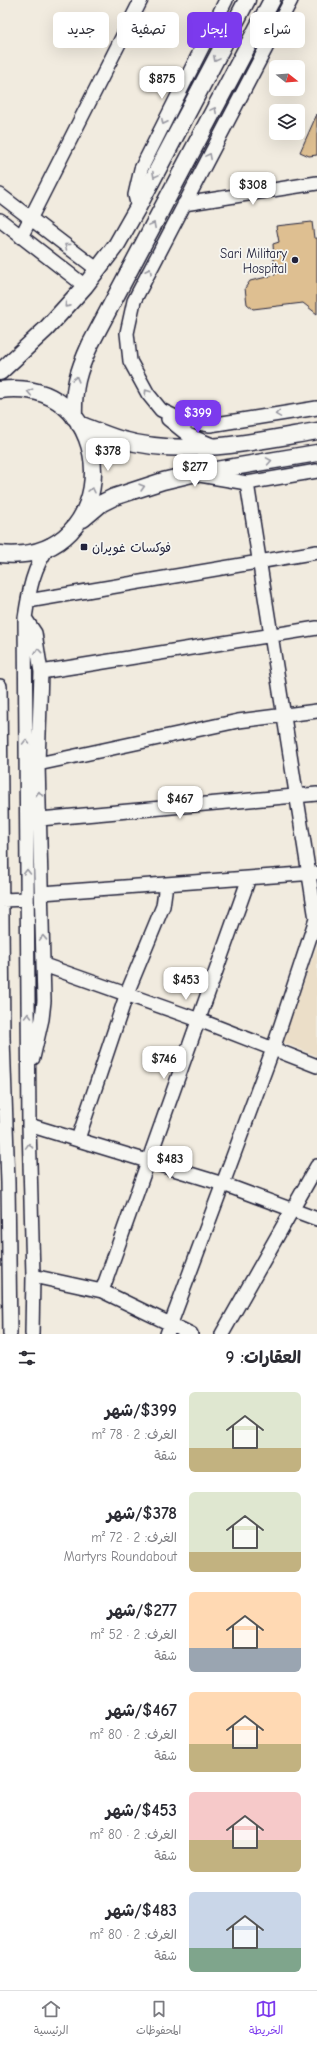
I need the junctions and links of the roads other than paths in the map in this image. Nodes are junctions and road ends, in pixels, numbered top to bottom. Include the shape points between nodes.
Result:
1 (141, 0) edge
2 (226, 0) edge
3 (247, 0) edge
4 (272, 0) edge
5 (291, 0) edge
6 (317, 183) edge
7 (0, 195) edge
8 (184, 204) junction
9 (138, 207) junction
10 (31, 219) junction
11 (0, 220) edge
12 (21, 237) junction
13 (98, 270) junction
14 (85, 286) junction
15 (0, 372) edge
16 (0, 390) edge
17 (317, 408) edge
18 (161, 410) junction
19 (76, 421) junction
20 (317, 431) edge
21 (218, 447) junction
22 (317, 453) edge
23 (317, 471) edge
24 (192, 474) junction
25 (247, 483) junction
26 (73, 528) junction
27 (50, 545) junction
28 (317, 552) edge
29 (0, 554) edge
30 (259, 560) junction
31 (28, 600) junction
32 (26, 618) junction
33 (317, 628) edge
34 (272, 636) junction
35 (41, 672) junction
36 (0, 686) edge
37 (317, 711) edge
38 (283, 715) junction
39 (38, 764) junction
40 (0, 772) edge
41 (317, 794) edge
42 (297, 797) junction
43 (40, 819) junction
44 (313, 873) edge
45 (249, 878) junction
46 (166, 884) junction
47 (42, 893) junction
48 (27, 899) junction
49 (2, 900) junction
50 (317, 919) edge
51 (1, 926) edge
52 (44, 965) junction
53 (127, 993) junction
54 (1, 998) edge
55 (199, 1020) junction
56 (273, 1049) junction
57 (317, 1066) edge
58 (28, 1073) junction
59 (28, 1125) junction
60 (78, 1139) junction
61 (149, 1160) junction
62 (317, 1166) edge
63 (4, 1182) edge
64 (223, 1184) junction
65 (30, 1185) junction
66 (292, 1210) junction
67 (317, 1218) edge
68 (33, 1276) junction
69 (4, 1280) edge
70 (102, 1291) junction
71 (169, 1328) edge
72 (10, 1334) edge
73 (32, 1334) edge
74 (191, 1334) edge
75 (222, 1334) edge

1 - 10 street
2 -> 9 street via 141,169 135,195
3 -> 9 main road
19 -> 4 main road via 76,377 90,345
8 -> 5 street
6 - 8 street
7 - 10 street
18 -> 8 street via 136,375 130,361 127,333 134,301
9 - 13 main road via 117,244
10 - 12 street
13 -> 10 street
11 - 12 street
12 - 14 street
13 - 14 main road
14 -> 15 main road
19 -> 16 main road via 58,403 38,393 17,389
17 -> 18 street via 210,425 182,420
18 - 21 street via 169,420 188,434 199,441
19 - 21 main road via 121,439 148,445
26 -> 19 main road via 89,502 94,477 92,452
20 - 21 main road
24 -> 22 main road
23 - 25 street
24 - 25 street
26 -> 24 main road via 94,509 114,497
25 - 30 street
26 - 27 main road
27 - 29 main road via 26,554
27 - 31 street via 37,567
28 - 30 street
30 - 31 street
30 - 34 street
31 - 32 street
35 -> 32 street via 35,633
48 -> 32 street
33 - 34 street
34 - 35 street
34 - 38 street
35 - 39 street
36 - 40 street
37 - 38 street
38 - 39 street via 238,721
38 - 42 street
43 -> 39 street
40 - 49 street
41 - 42 street
42 - 43 street
42 - 44 street
43 - 47 street
44 - 45 street
44 - 50 street
45 - 46 street
45 - 55 street
46 - 47 street
46 - 53 street via 163,906
52 -> 47 street
48 - 49 street
58 -> 48 street
49 - 51 street
50 - 56 street
51 - 54 street
52 - 53 street
52 - 58 street via 42,1019
53 - 55 street
53 - 60 street
54 - 63 street
55 - 56 street
55 - 61 street
56 - 57 street
56 - 64 street
58 - 59 street
59 - 60 street
65 -> 59 street
60 - 61 street
61 - 64 street
61 - 70 street
62 - 66 street
63 - 65 street
63 - 69 street
64 - 66 street
64 - 71 street
65 - 68 street
66 - 67 street
66 - 75 street
68 - 70 street
68 - 73 street
69 - 72 street
70 - 71 street
71 - 74 street

